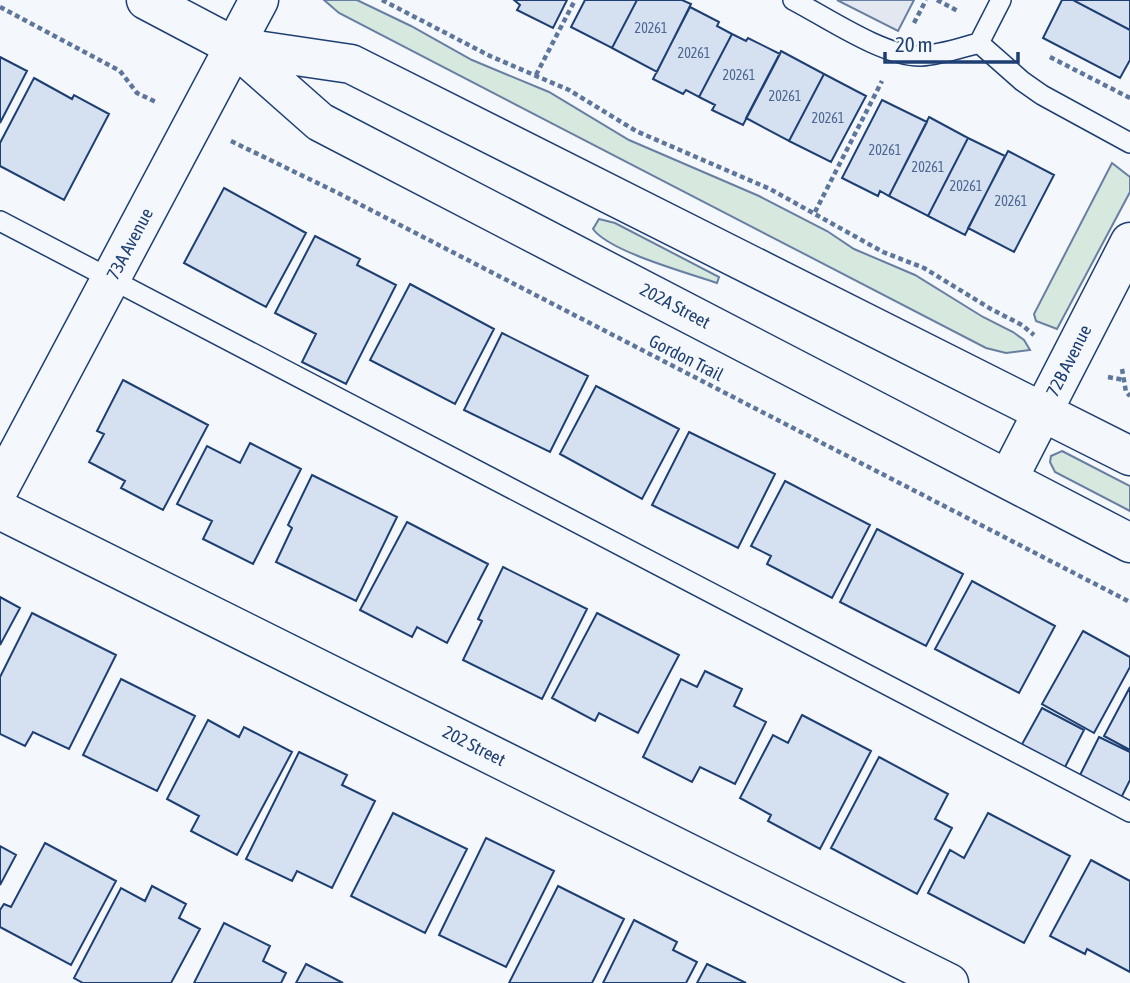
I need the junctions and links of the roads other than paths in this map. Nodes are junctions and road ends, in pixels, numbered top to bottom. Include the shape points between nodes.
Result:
1 (146, 0) edge
2 (259, 0) edge
3 (793, 0) edge
4 (1001, 0) edge
5 (979, 43) junction
6 (235, 47) junction
7 (1130, 143) edge
8 (0, 221) edge
9 (1130, 242) edge
10 (111, 279) junction
11 (1043, 411) junction
12 (1130, 456) edge
13 (1007, 479) junction
14 (0, 487) edge
15 (0, 510) edge
16 (1130, 542) edge
17 (1130, 812) edge
18 (949, 983) edge

1 - 6 main road, 202A Street
2 - 6 main road, 73A Avenue
3 - 5 lane via 898,53 919,56
4 - 5 lane
5 - 7 lane via 1042,95
6 - 10 main road, 73A Avenue
6 - 11 main road, 202A Street via 351,64
6 - 13 main road, 202A Street via 320,122
8 - 10 lane
9 - 11 main road, 72B Avenue
10 - 14 main road, 73A Avenue
10 - 17 lane
11 - 12 main road, 202A Street
11 - 13 main road, 72B Avenue
13 - 16 main road, 202A Street
15 - 18 main road, 202 Street

